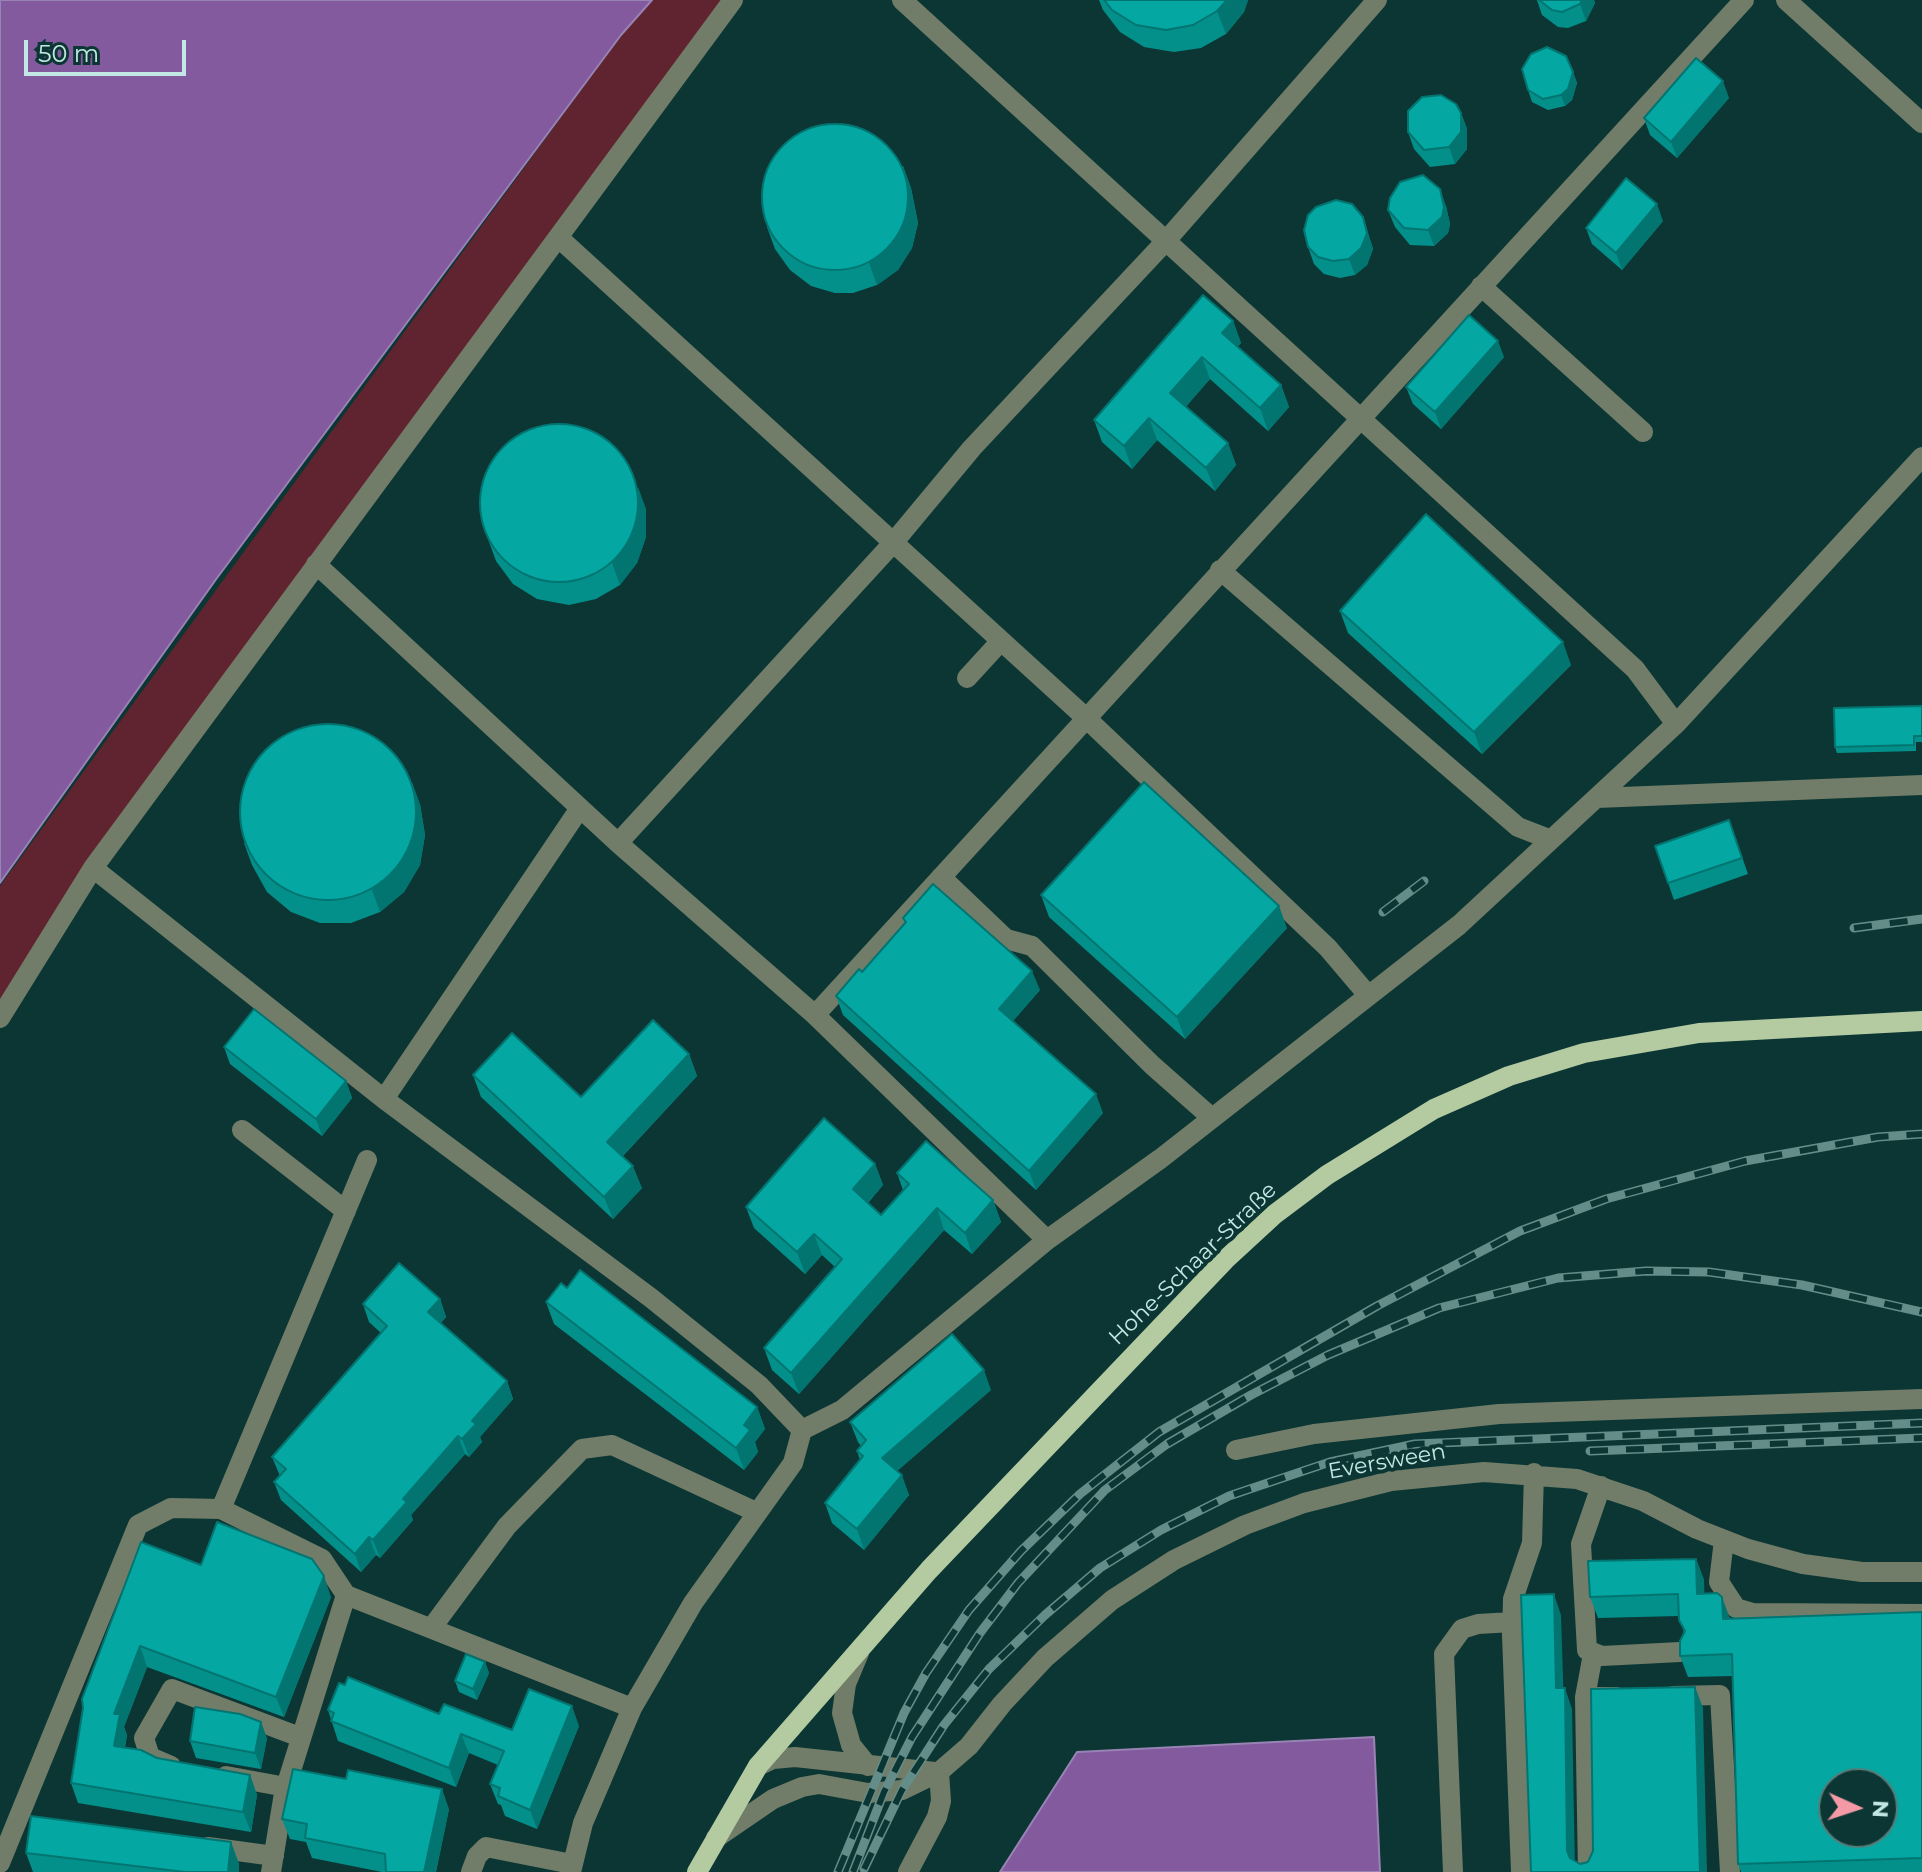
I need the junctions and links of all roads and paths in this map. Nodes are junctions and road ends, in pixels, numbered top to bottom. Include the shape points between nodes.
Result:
1 (733, 0) edge
2 (902, 0) edge
3 (1377, 0) edge
4 (1744, 0) edge
5 (1786, 0) edge
6 (1922, 123) edge
7 (559, 238) junction
8 (1164, 243) junction
9 (1481, 286) junction
10 (1361, 418) junction
11 (1643, 432) dead end
12 (1922, 457) edge
13 (893, 543) junction
14 (316, 564) junction
15 (1220, 570) junction
16 (1000, 642) junction
17 (967, 678) dead end
18 (1086, 718) junction
19 (1676, 724) junction
20 (1922, 785) edge
21 (1597, 798) junction
22 (580, 808) junction
23 (1549, 839) junction
24 (618, 843) junction
25 (93, 868) junction
26 (941, 877) junction
27 (1367, 994) junction
28 (815, 1015) junction
29 (0, 1018) edge
30 (1922, 1021) edge
31 (384, 1099) junction
32 (1212, 1118) junction
33 (242, 1130) dead end
34 (367, 1160) dead end
35 (346, 1211) junction
36 (1047, 1240) junction
37 (1922, 1399) edge
38 (802, 1430) junction
39 (1236, 1450) dead end
40 (1534, 1473) junction
41 (1601, 1486) junction
42 (221, 1509) junction
43 (756, 1512) junction
44 (1724, 1540) junction
45 (1922, 1572) edge
46 (346, 1595) junction
47 (1922, 1614) edge
48 (1512, 1622) junction
49 (433, 1626) junction
50 (863, 1645) junction
51 (1680, 1652) edge
52 (1593, 1654) junction
53 (1585, 1697) junction
54 (632, 1708) junction
55 (789, 1727) junction
56 (300, 1737) junction
57 (795, 1757) junction
58 (758, 1766) junction
59 (868, 1766) junction
60 (939, 1772) junction
61 (819, 1784) junction
62 (286, 1787) junction
63 (716, 1838) junction
64 (182, 1843) edge
65 (5, 1864) edge
66 (273, 1864) edge
67 (572, 1868) edge
68 (471, 1872) edge
69 (697, 1872) edge
70 (908, 1872) edge
71 (1453, 1872) edge
72 (1521, 1872) edge
73 (1588, 1872) edge
74 (1730, 1872) edge

1 - 7 street
2 - 8 street
3 - 8 street
4 - 9 street
5 - 6 street
7 - 13 street
7 - 14 street
8 - 10 street
8 - 13 street via 972,448
9 - 10 street
9 - 11 street
10 - 15 street
10 - 19 street via 1635,669
12 - 19 street
13 - 16 street
13 - 24 street
14 - 22 street
14 - 25 street
15 - 18 street
15 - 23 street via 1518,827
16 - 17 street
16 - 18 street
18 - 26 street
18 - 27 street via 1328,948
19 - 21 street
20 - 21 street
21 - 23 street
22 - 24 street
22 - 31 street
23 - 27 street via 1459,925
24 - 28 street
25 - 29 street
25 - 31 street
26 - 28 street
26 - 32 street via 1006,939 1032,946
27 - 32 street
28 - 36 street
30 - 50 main road, Hohe-Schaar-Straße via 1757,1028 1643,1040 1509,1076 1395,1129 1299,1194 1225,1260
31 - 38 street via 651,1298 759,1385
32 - 36 street
33 - 35 street
34 - 35 street
35 - 42 street
36 - 38 street via 842,1410
37 - 39 street via 1499,1414 1314,1434
38 - 43 street via 793,1463
40 - 41 street, Eversween
40 - 48 street via 1532,1543 1513,1599
40 - 60 street, Eversween via 1460,1473 1391,1481 1304,1503 1174,1560 1112,1600 1045,1658 969,1746
41 - 44 street, Eversween
41 - 52 street via 1581,1544 1585,1644
42 - 46 street via 322,1559
42 - 65 street via 171,1508 138,1525 26,1822
43 - 49 street via 612,1445 582,1449 507,1526
43 - 54 street via 693,1603
44 - 45 street, Eversween via 1803,1564 1862,1572
44 - 47 street via 1719,1582 1736,1608 1753,1613
46 - 49 street
46 - 56 street
48 - 71 street via 1462,1629 1444,1654
48 - 72 street
49 - 54 street
50 - 55 main road, Hohe-Schaar-Straße
50 - 59 street via 846,1684 842,1713 851,1745
51 - 52 street
52 - 53 street
53 - 73 street
53 - 74 street via 1720,1695
54 - 67 street via 583,1823
55 - 57 street
55 - 58 main road, Hohe-Schaar-Straße
56 - 62 street
56 - 62 street via 172,1689 144,1738 150,1757 167,1766
57 - 58 street
57 - 59 street
57 - 61 street
58 - 63 main road, Hohe-Schaar-Straße
59 - 60 street
60 - 61 street, Eversween via 893,1791 868,1793
60 - 70 street via 937,1817
61 - 63 street, Eversween via 773,1799
62 - 66 street
63 - 69 main road, Hohe-Schaar-Straße
64 - 66 street
67 - 68 street via 486,1847

